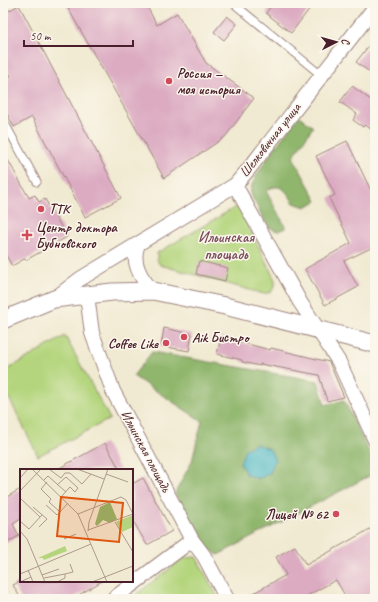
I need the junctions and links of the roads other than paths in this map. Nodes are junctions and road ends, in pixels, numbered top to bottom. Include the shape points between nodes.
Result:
1 (233, 3) edge
2 (375, 7) edge
3 (322, 75) junction
4 (3, 120) edge
5 (37, 182) dead end
6 (235, 184) junction
7 (138, 244) junction
8 (153, 291) junction
9 (88, 295) junction
10 (54, 299) junction
11 (3, 320) edge
12 (318, 330) junction
13 (375, 344) edge
14 (375, 440) edge
15 (192, 540) junction
16 (113, 599) edge
17 (227, 599) edge

1 - 3 lane
2 - 3 street, Шелковичная улица
3 - 6 street, Шелковичная улица
4 - 5 lane
6 - 7 street, Шелковичная улица
6 - 12 street
7 - 8 street via 136,265 145,283
7 - 10 street, Шелковичная улица via 80,279
8 - 9 street
8 - 12 street
9 - 10 street
9 - 15 street, Ильинская площадь via 92,333 113,391
10 - 11 street, Шелковичная улица
12 - 13 street
12 - 14 street via 339,362
15 - 16 street
15 - 17 street, Ильинская площадь via 204,556

